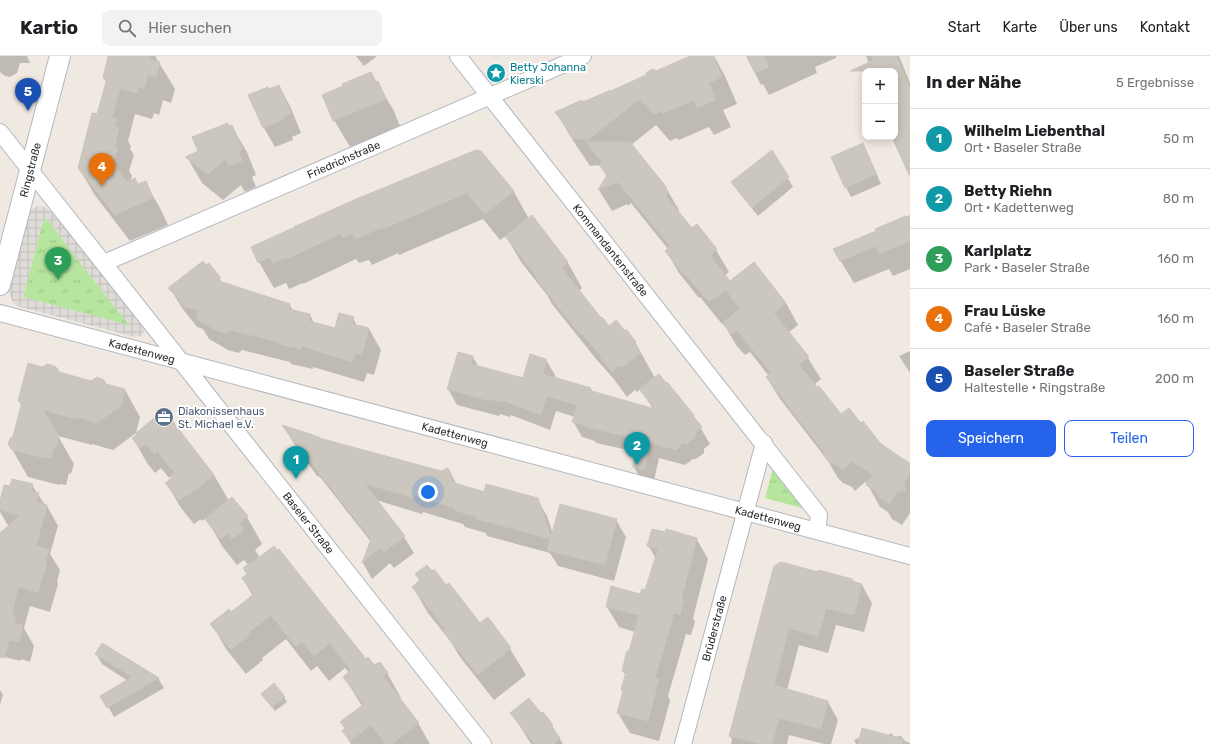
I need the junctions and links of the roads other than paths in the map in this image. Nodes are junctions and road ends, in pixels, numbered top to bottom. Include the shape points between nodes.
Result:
1 (60, 56) edge
2 (458, 56) edge
3 (583, 56) edge
4 (490, 96) junction
5 (0, 132) edge
6 (31, 171) junction
7 (104, 263) junction
8 (0, 285) edge
9 (0, 313) edge
10 (181, 361) junction
11 (764, 443) junction
12 (745, 511) junction
13 (817, 531) junction
14 (910, 556) edge
15 (483, 744) edge
16 (683, 744) edge

1 - 6 street, Ringstraße
2 - 4 street, Kommandantenstraße
3 - 4 street, Friedrichstraße
4 - 7 street, Friedrichstraße
4 - 11 street, Kommandantenstraße
5 - 6 street, Baseler Straße
6 - 7 street, Baseler Straße
6 - 8 street, Ringstraße
7 - 10 street, Baseler Straße
9 - 10 street, Kadettenweg
10 - 12 street, Kadettenweg
10 - 15 street, Baseler Straße
11 - 12 street
11 - 13 street, Kommandantenstraße via 819,514
12 - 13 street, Kadettenweg
12 - 16 street, Brüderstraße
13 - 14 street, Kadettenweg

